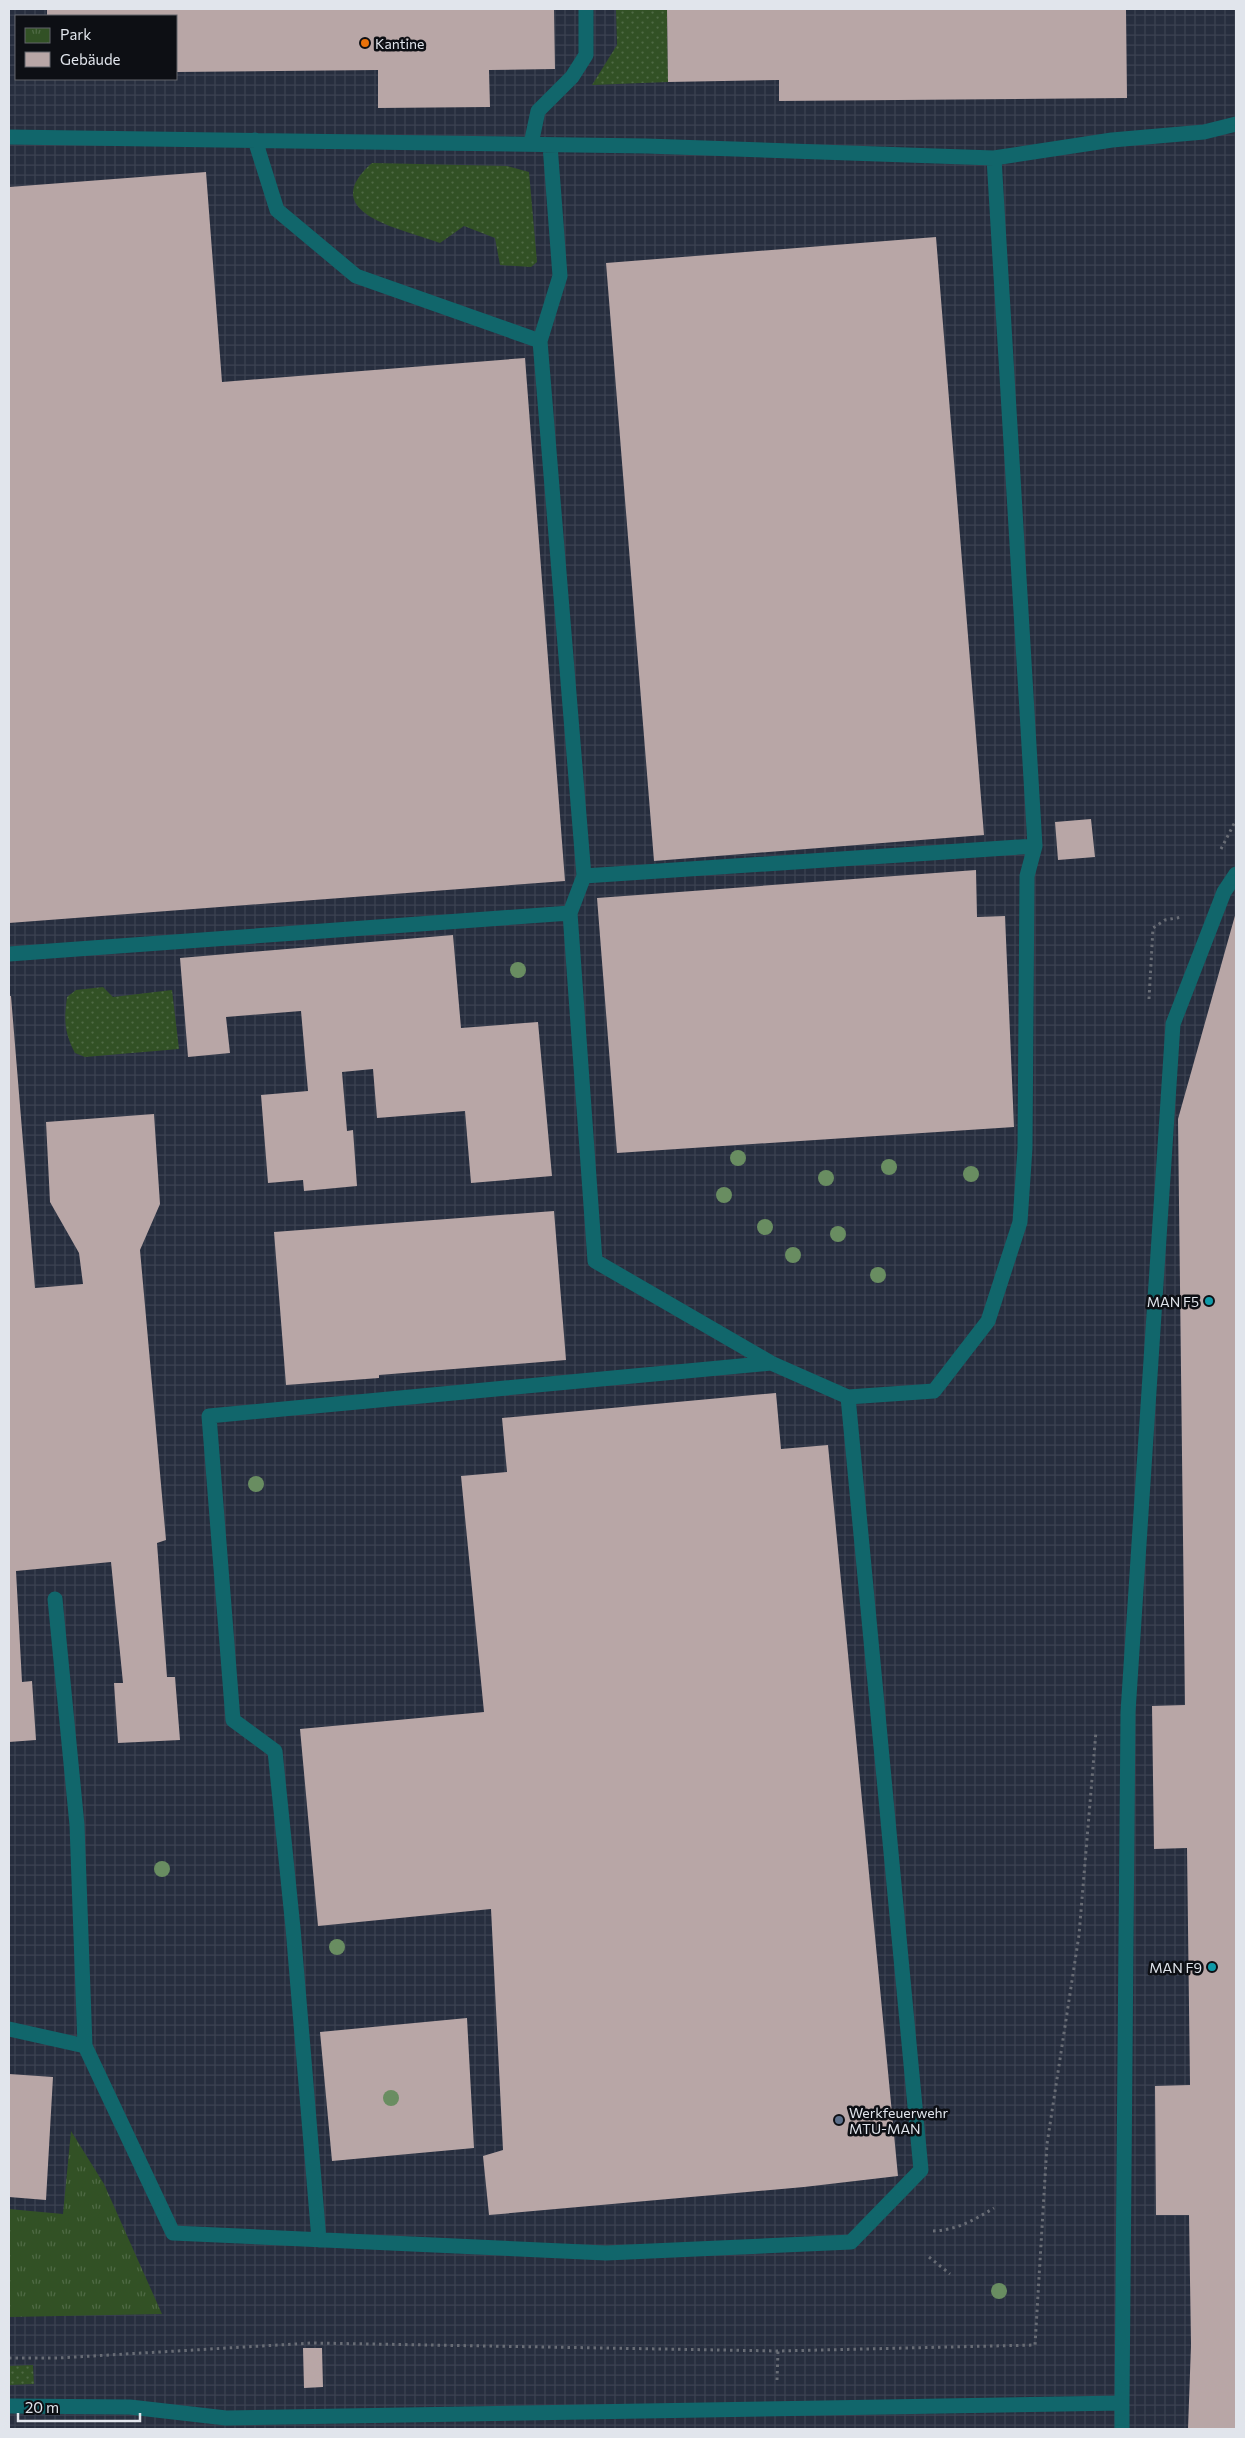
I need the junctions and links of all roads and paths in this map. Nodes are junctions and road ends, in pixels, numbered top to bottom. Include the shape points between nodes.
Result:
1 (586, 9) edge
2 (1236, 124) edge
3 (9, 137) edge
4 (255, 140) junction
5 (531, 144) junction
6 (550, 145) junction
7 (994, 158) junction
8 (540, 341) junction
9 (1035, 846) junction
10 (1236, 874) edge
11 (584, 876) junction
12 (570, 914) junction
13 (9, 954) edge
14 (771, 1363) junction
15 (848, 1397) junction
16 (55, 1599) dead end
17 (9, 2029) edge
18 (85, 2046) junction
19 (994, 2208) dead end
20 (933, 2231) dead end
21 (319, 2240) junction
22 (928, 2257) dead end
23 (950, 2274) dead end
24 (1122, 2403) junction
25 (9, 2406) edge
26 (226, 2424) edge
27 (1122, 2429) edge

1 - 5 lane via 586,55 572,77 538,111
2 - 7 lane via 1204,132 1112,140
3 - 4 lane
4 - 5 lane
4 - 8 lane via 277,210 356,276
5 - 6 lane
6 - 7 lane
6 - 8 lane via 560,276
7 - 9 lane
8 - 11 lane
9 - 11 lane
9 - 15 lane via 1027,876 1025,1148 1020,1222 988,1321 934,1391
10 - 24 lane via 1224,892 1173,1024 1128,1712
11 - 12 lane
12 - 13 lane
12 - 14 lane via 596,1261
14 - 15 lane
14 - 21 lane via 209,1416 233,1720 275,1751
15 - 21 lane via 921,2170 851,2242 606,2253
16 - 18 lane via 77,1825
17 - 18 lane
18 - 21 lane via 173,2233
19 - 20 path via 967,2224
22 - 23 path
24 - 26 lane
24 - 27 lane
25 - 26 lane via 130,2407

